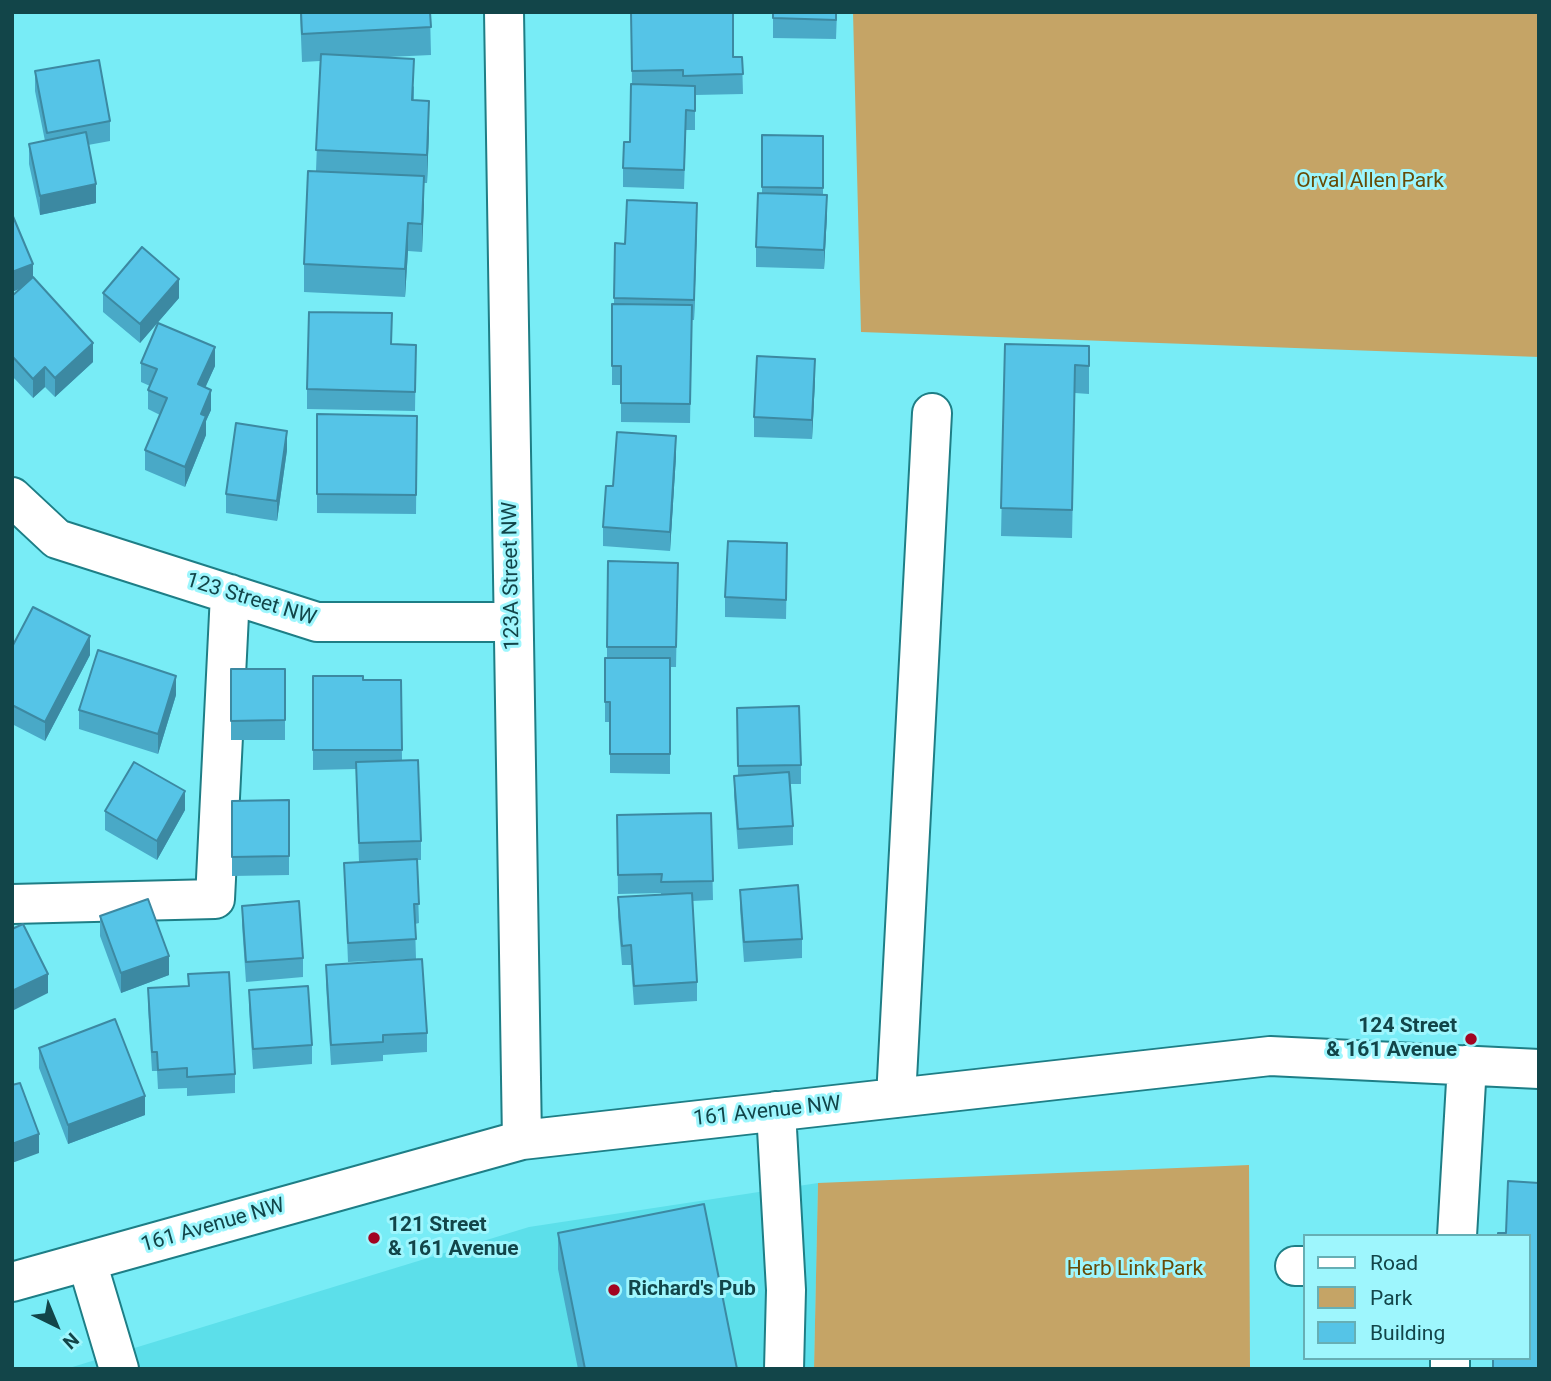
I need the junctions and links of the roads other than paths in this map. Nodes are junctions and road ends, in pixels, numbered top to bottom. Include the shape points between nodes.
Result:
1 (504, 12) edge
2 (932, 413) dead end
3 (12, 497) edge
4 (230, 594) junction
5 (512, 622) junction
6 (12, 904) edge
7 (1466, 1065) junction
8 (1539, 1069) edge
9 (896, 1098) junction
10 (776, 1111) junction
11 (522, 1140) junction
12 (1457, 1234) edge
13 (87, 1262) junction
14 (12, 1282) edge
15 (119, 1369) edge
16 (784, 1369) edge

1 - 5 street, 123A Street NW
2 - 9 street
3 - 4 street, 123 Street NW via 57,539
4 - 5 street, 123 Street NW via 317,622
4 - 6 street via 215,899
5 - 11 street, 123A Street NW
7 - 8 street, 161 Avenue NW
7 - 9 street, 161 Avenue NW via 1270,1056
7 - 12 street
9 - 10 street, 161 Avenue NW
10 - 11 street, 161 Avenue NW
10 - 16 street via 786,1290
11 - 13 street, 161 Avenue NW
13 - 14 street, 161 Avenue NW
13 - 15 street

